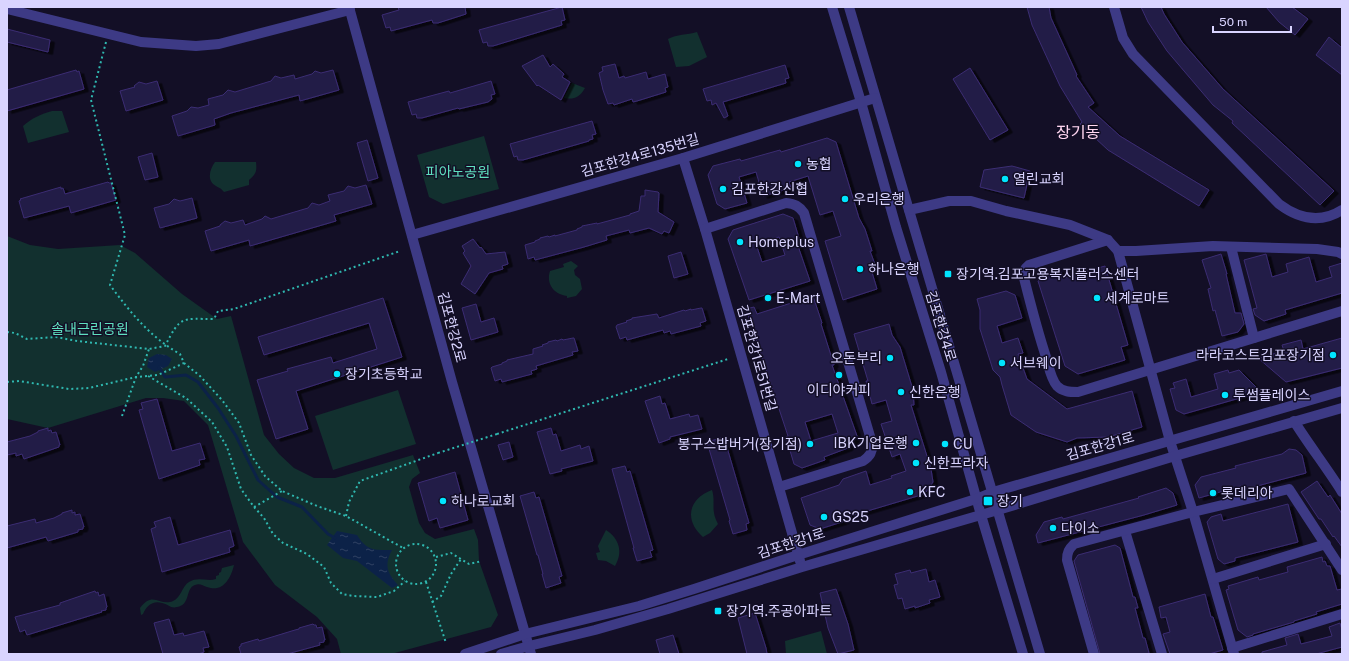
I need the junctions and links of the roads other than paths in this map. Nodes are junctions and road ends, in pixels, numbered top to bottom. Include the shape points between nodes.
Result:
1 (832, 7) edge
2 (849, 7) edge
3 (1114, 7) edge
4 (7, 9) edge
5 (349, 9) edge
6 (876, 98) junction
7 (861, 102) junction
8 (682, 158) junction
9 (910, 210) junction
10 (1342, 210) edge
11 (705, 229) junction
12 (412, 235) junction
13 (1108, 240) junction
14 (1231, 247) junction
15 (1118, 251) junction
16 (1342, 254) edge
17 (1342, 311) edge
18 (1254, 338) junction
19 (1150, 370) junction
20 (1342, 391) edge
21 (1342, 408) edge
22 (1294, 421) junction
23 (1170, 441) junction
24 (1175, 456) junction
25 (779, 487) junction
26 (993, 492) junction
27 (1342, 492) edge
28 (976, 499) junction
29 (998, 510) junction
30 (1193, 512) junction
31 (981, 515) junction
32 (1124, 531) junction
33 (1326, 544) junction
34 (798, 555) junction
35 (802, 567) junction
36 (1342, 570) edge
37 (1213, 579) junction
38 (1342, 614) edge
39 (525, 634) junction
40 (530, 650) edge
41 (1233, 651) edge
42 (465, 654) edge
43 (501, 654) edge
44 (1023, 654) edge
45 (1040, 654) edge
46 (1094, 654) edge
47 (1162, 654) edge

1 - 7 street, 김포한강4로
2 - 6 street, 김포한강4로
3 - 10 street via 1123,38 1133,54 1279,204 1308,219 1322,219
4 - 5 street via 141,42 196,46 219,44
5 - 12 street, 김포한강2로
6 - 7 street, 김포한강4로135번길
6 - 9 street, 김포한강4로
7 - 8 street, 김포한강4로135번길
7 - 28 street, 김포한강4로
8 - 11 street, 김포한강1로51번길
8 - 12 street, 김포한강4로135번길
9 - 13 street via 949,201 971,201 1070,225
9 - 26 street, 김포한강4로
11 - 25 street, 김포한강1로51번길
11 - 25 street via 786,202 799,206 804,213 872,443 873,450 862,461
12 - 39 street, 김포한강2로
13 - 15 street
13 - 19 street via 1025,268 1024,278 1040,339 1054,381 1067,391 1078,392
14 - 15 street via 1198,246
14 - 16 street via 1316,249
14 - 18 street
15 - 19 street
17 - 18 street
18 - 19 street
19 - 23 street
20 - 23 street, 김포한강1로
21 - 22 street, 김포한강1로
22 - 24 street, 김포한강1로
22 - 27 street
23 - 24 street
23 - 26 street, 김포한강1로
24 - 29 street, 김포한강1로
24 - 30 street
25 - 34 street, 김포한강1로51번길
26 - 28 street, 김포한강1로
26 - 29 street, 김포한강4로
28 - 31 street, 김포한강4로
28 - 34 street, 김포한강1로
29 - 31 street, 김포한강1로
29 - 45 street, 김포한강4로
30 - 32 street
30 - 33 street via 1289,489
30 - 37 street
31 - 35 street, 김포한강1로
31 - 44 street, 김포한강4로
32 - 46 street via 1074,544 1067,553
32 - 47 street
33 - 36 street
33 - 37 street
34 - 35 street, 김포한강1로51번길
34 - 39 street, 김포한강1로 via 680,594
35 - 40 street, 김포한강1로
37 - 41 street
38 - 41 street
39 - 40 street, 김포한강2로
39 - 42 street, 김포한강1로
40 - 43 street, 김포한강1로

